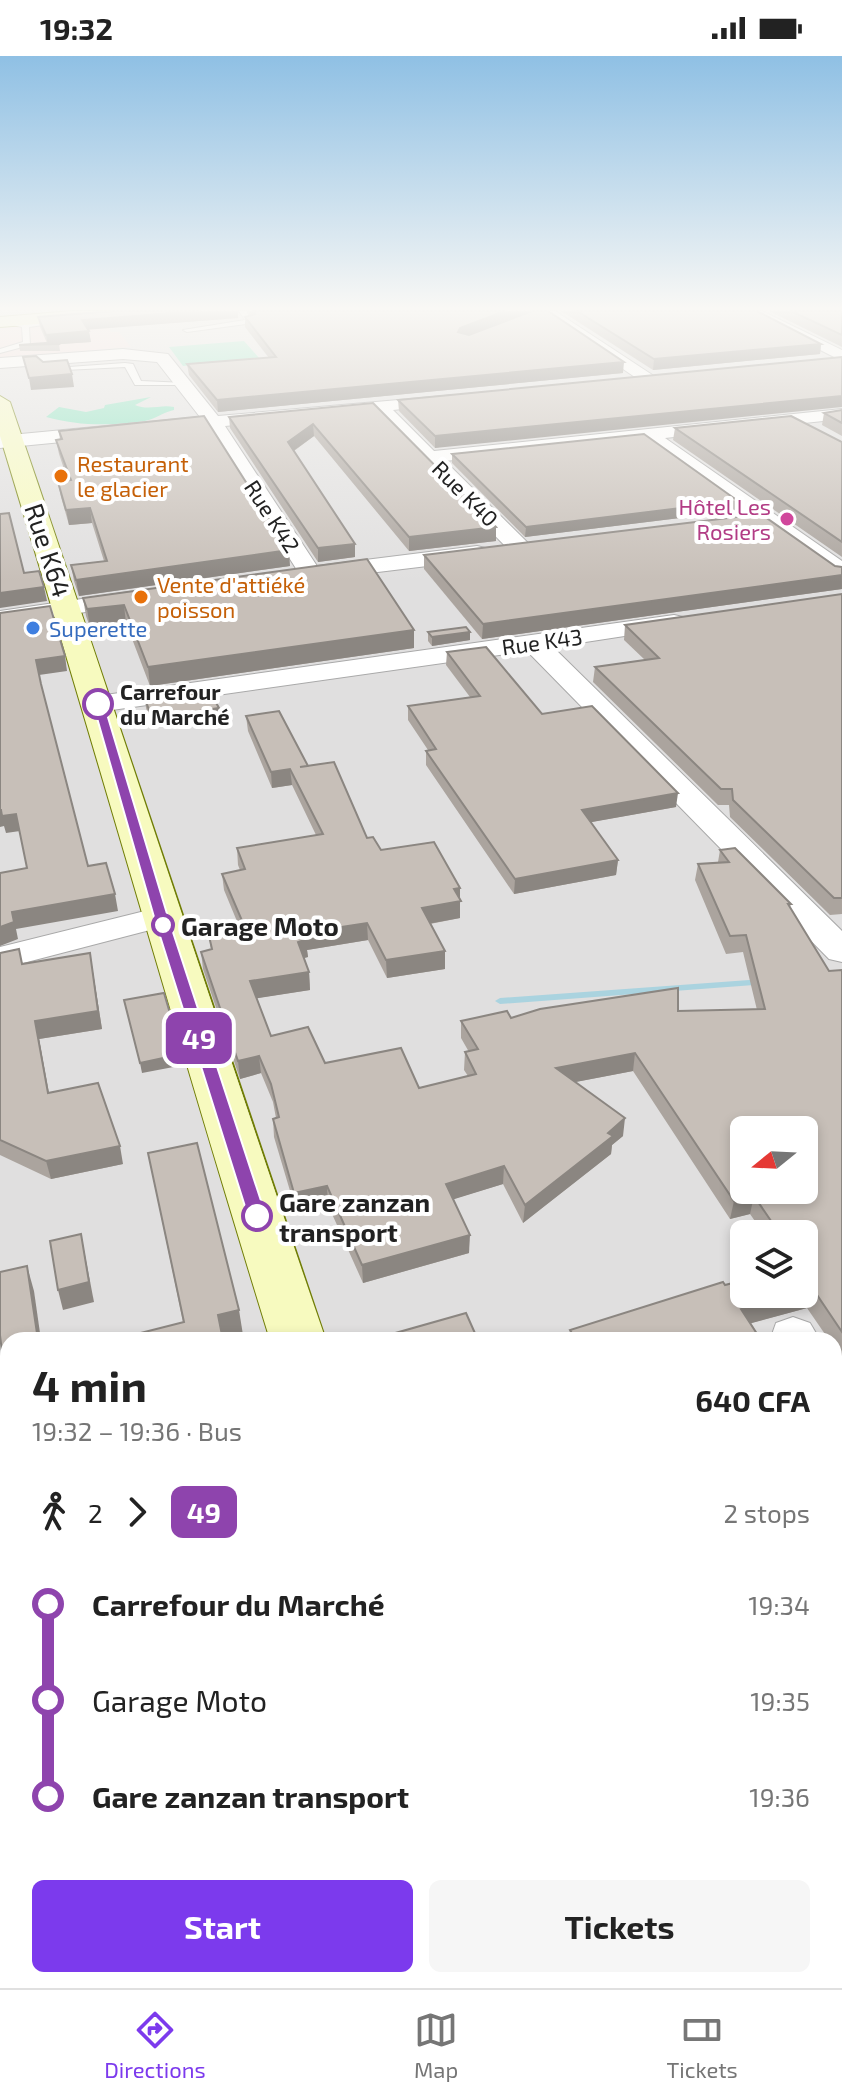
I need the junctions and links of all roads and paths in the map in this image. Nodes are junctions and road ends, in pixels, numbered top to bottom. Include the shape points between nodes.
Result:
1 (196, 401) edge
2 (428, 401) edge
3 (379, 406) junction
4 (842, 414) edge
5 (793, 419) junction
6 (213, 422) junction
7 (4, 425) edge
8 (818, 433) edge
9 (647, 434) junction
10 (430, 457) junction
11 (764, 517) junction
12 (734, 521) edge
13 (842, 572) edge
14 (310, 573) junction
15 (280, 578) edge
16 (158, 595) edge
17 (67, 608) junction
18 (0, 618) edge
19 (703, 618) edge
20 (533, 642) junction
21 (98, 704) junction
22 (161, 917) junction
23 (842, 951) edge
24 (0, 958) edge
25 (295, 1332) edge

1 - 6 street, Rue K42
2 - 3 street
3 - 6 street
3 - 10 street, Rue K40
4 - 5 street
5 - 8 street
5 - 9 street
6 - 7 street
6 - 14 street, Rue K42
7 - 17 street, Rue K64
9 - 10 street
9 - 11 street
10 - 14 street, Rue K40 via 526,546
11 - 12 street
11 - 13 street
14 - 15 street
16 - 17 street
17 - 18 street
17 - 21 street, Rue K64
19 - 20 street, Rue K43
20 - 21 street, Rue K43
20 - 23 street
21 - 22 street, Rue K64
22 - 24 street
22 - 25 street, Rue K64

